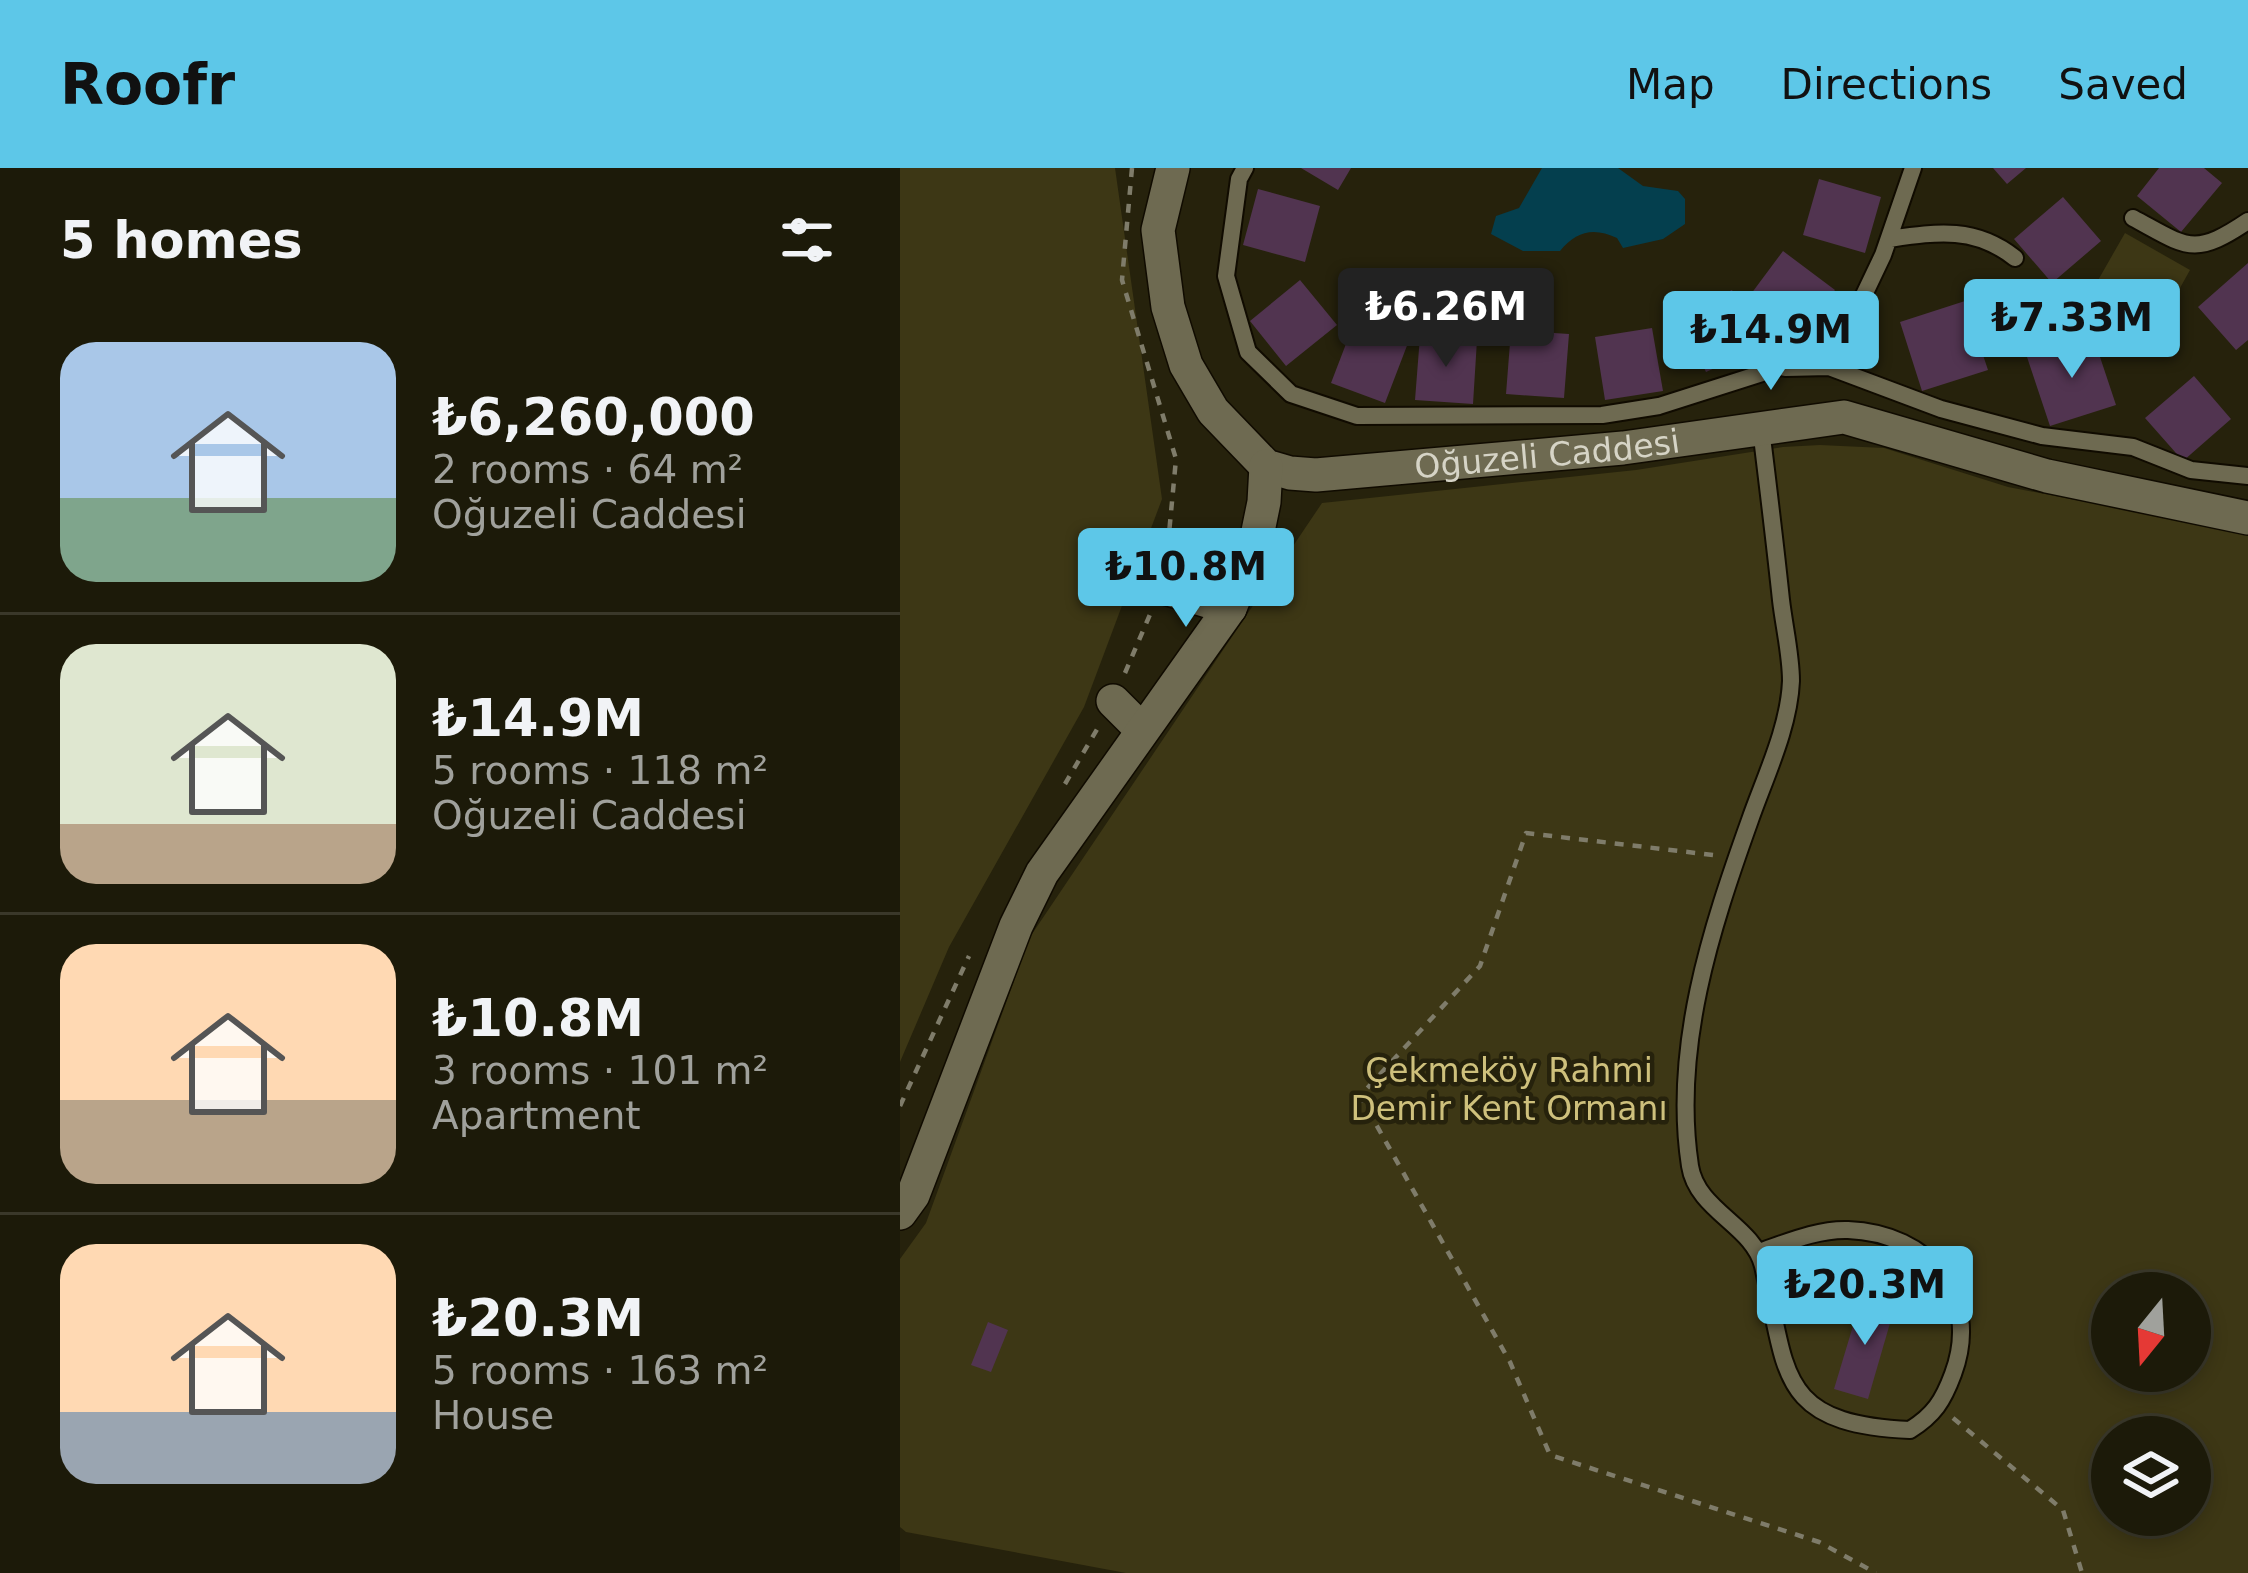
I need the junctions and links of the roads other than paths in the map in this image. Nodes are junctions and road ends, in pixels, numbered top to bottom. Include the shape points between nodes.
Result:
1 (1173, 168) edge
2 (1245, 168) edge
3 (1913, 168) edge
4 (2133, 218) dead end
5 (2248, 221) edge
6 (1888, 239) junction
7 (2015, 258) dead end
8 (1778, 368) junction
9 (1761, 429) junction
10 (1266, 466) junction
11 (2248, 476) edge
12 (2248, 518) edge
13 (1162, 586) road end
14 (1230, 608) junction
15 (1113, 701) road end
16 (1142, 730) junction
17 (900, 1213) edge
18 (1759, 1252) junction

1 - 10 street via 1158,230 1168,307 1186,364 1213,411
2 - 8 lane via 1226,276 1248,352 1291,394 1357,416 1602,415 1659,406
3 - 6 lane
4 - 5 lane via 2184,246 2201,246
6 - 7 lane via 1954,233 1993,241
6 - 8 lane via 1843,339
8 - 11 lane via 1828,367 2042,436 2133,447 2191,470
9 - 10 street, Oğuzeli Caddesi via 1316,475
9 - 12 street, Oğuzeli Caddesi via 1844,417 2047,476
9 - 18 lane via 1791,682 1717,913 1696,999 1688,1093 1690,1170 1705,1200
10 - 14 street via 1255,546
13 - 14 street
14 - 16 street
15 - 16 street
16 - 17 street via 1029,871 1016,926
18 - 18 lane via 1781,1361 1814,1406 1844,1421 1910,1430 1940,1407 1962,1324 1933,1262 1885,1236 1852,1230

